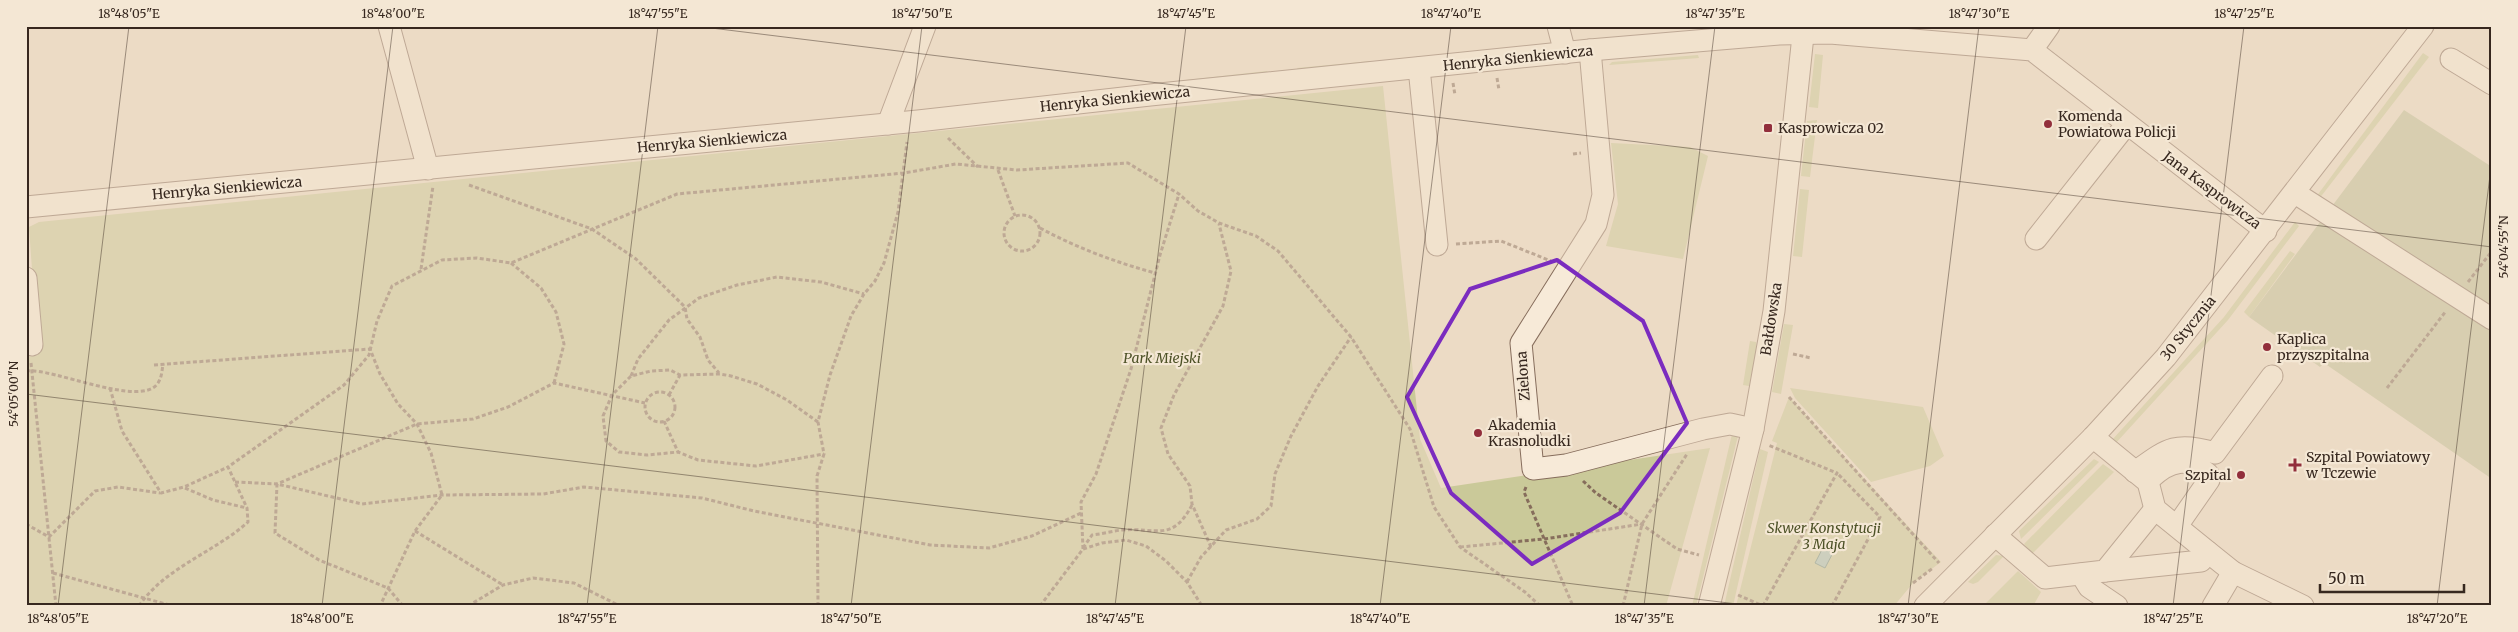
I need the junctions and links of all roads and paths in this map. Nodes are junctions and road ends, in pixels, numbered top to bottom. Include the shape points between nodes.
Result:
1 (389, 26) edge
2 (925, 26) edge
3 (1558, 26) edge
4 (2050, 26) edge
5 (2423, 26) edge
6 (1803, 30) edge
7 (1590, 50) junction
8 (2032, 50) junction
9 (1565, 53) junction
10 (2451, 58) dead end
11 (1419, 68) junction
12 (2492, 84) edge
13 (888, 124) junction
14 (2126, 125) junction
15 (942, 131) dead end
16 (908, 134) dead end
17 (978, 167) junction
18 (998, 170) junction
19 (904, 173) junction
20 (431, 176) junction
21 (462, 183) dead end
22 (2295, 193) junction
23 (1179, 194) junction
24 (26, 207) edge
25 (1015, 216) junction
26 (1219, 224) junction
27 (1040, 228) junction
28 (592, 229) junction
29 (2266, 231) junction
30 (2036, 239) dead end
31 (1437, 245) joint
32 (2492, 250) edge
33 (511, 263) junction
34 (1558, 264) dead end
35 (421, 270) junction
36 (1155, 273) junction
37 (26, 278) edge
38 (864, 294) junction
39 (2457, 296) junction
40 (685, 307) junction
41 (2492, 319) edge
42 (1351, 337) junction
43 (32, 344) dead end
44 (370, 349) junction
45 (1793, 354) dead end
46 (1811, 358) dead end
47 (162, 364) junction
48 (154, 365) dead end
49 (28, 371) edge
50 (720, 374) junction
51 (680, 375) junction
52 (631, 376) junction
53 (2272, 376) dead end
54 (554, 383) junction
55 (110, 388) junction
56 (2387, 388) dead end
57 (612, 395) junction
58 (669, 396) junction
59 (1789, 397) dead end
60 (645, 403) junction
61 (664, 421) junction
62 (818, 422) junction
63 (417, 424) junction
64 (1703, 429) junction
65 (1751, 434) junction
66 (2093, 437) junction
67 (678, 452) junction
68 (824, 454) junction
69 (1566, 466) junction
70 (228, 467) junction
71 (1533, 469) junction
72 (1837, 473) junction
73 (2141, 477) junction
74 (236, 482) junction
75 (277, 484) junction
76 (184, 487) junction
77 (161, 493) junction
78 (442, 496) junction
79 (1192, 504) junction
80 (247, 508) junction
81 (2155, 509) junction
82 (1081, 513) junction
83 (26, 524) edge
84 (818, 524) junction
85 (1642, 524) junction
86 (2176, 526) junction
87 (415, 531) junction
88 (1995, 535) junction
89 (49, 537) junction
90 (1544, 539) junction
91 (1211, 547) junction
92 (1460, 547) junction
93 (1083, 549) junction
94 (2208, 552) junction
95 (1699, 555) dead end
96 (2105, 571) junction
97 (2233, 572) junction
98 (53, 573) junction
99 (2081, 574) junction
100 (1187, 582) junction
101 (1913, 582) dead end
102 (503, 586) junction
103 (388, 588) junction
104 (1738, 595) dead end
105 (144, 598) junction
106 (1935, 603) edge
107 (56, 606) edge
108 (139, 606) edge
109 (173, 606) edge
110 (380, 606) edge
111 (403, 606) edge
112 (468, 606) edge
113 (620, 606) edge
114 (818, 606) edge
115 (1040, 606) edge
116 (1202, 606) edge
117 (1540, 606) edge
118 (1573, 606) edge
119 (1623, 606) edge
120 (1709, 606) edge
121 (1763, 606) edge
122 (1832, 606) edge
123 (2117, 606) edge
124 (2213, 606) edge
125 (2303, 606) edge

1 - 20 street
2 - 13 street
3 - 9 street
4 - 8 street
5 - 22 street, 30 Stycznia
6 - 7 street, Henryka Sienkiewicza
6 - 8 street
6 - 65 street, Bałdowska via 1774,311
7 - 9 street, Henryka Sienkiewicza
7 - 71 street, Zielona via 1603,195 1596,224 1521,343
8 - 14 street, Jana Kasprowicza
9 - 11 street, Henryka Sienkiewicza
10 - 12 street
11 - 13 street, Henryka Sienkiewicza
11 - 31 street
13 - 20 street, Henryka Sienkiewicza
14 - 29 street, Jana Kasprowicza
14 - 30 street
15 - 17 path
16 - 19 path
17 - 18 path
17 - 19 path via 956,164
18 - 23 path via 1128,163
18 - 25 path
19 - 28 path via 677,194
19 - 38 path via 898,212 884,263
20 - 24 street, Henryka Sienkiewicza
20 - 35 path via 427,238
21 - 28 path
22 - 29 street, 30 Stycznia
22 - 39 street
23 - 26 path
23 - 36 path
25 - 27 path via 1021,214 1034,218
25 - 27 path via 1004,229 1005,240 1014,249 1025,251 1036,246
26 - 42 path via 1256,236 1278,251
26 - 79 path via 1231,271 1223,306 1174,395 1161,428 1168,454 1190,486
27 - 36 path via 1064,241
28 - 33 path
28 - 40 path via 636,259
29 - 66 street, 30 Stycznia via 2166,357
31 - 34 path via 1501,241
32 - 39 path
33 - 35 path via 477,258 442,260
33 - 54 path via 541,288 556,312 564,344
35 - 44 path via 392,286 377,321
36 - 82 path via 1131,369 1096,474 1081,502
37 - 43 street
38 - 40 path via 821,282 777,277 737,285 699,298
38 - 62 path via 851,316 830,375
39 - 41 street
39 - 56 path
40 - 50 path via 687,319 700,337 708,360
40 - 52 path via 669,320 638,359
42 - 91 path via 1318,386 1291,436 1275,474 1271,506 1257,519 1226,530
42 - 92 path via 1410,429 1434,507
44 - 47 path
44 - 63 path via 398,404
44 - 70 path via 369,355 344,385
45 - 46 path
47 - 48 path
47 - 55 path via 158,384 150,389 125,391
49 - 55 path
49 - 89 path
50 - 51 path
50 - 62 path via 758,384
51 - 52 path via 670,370
51 - 58 path
52 - 57 path
53 - 73 street via 2215,453 2191,447 2170,449
54 - 57 path
54 - 63 path via 508,407 473,419
55 - 77 path via 122,431
57 - 60 path
57 - 67 path via 603,416 606,441 619,452 647,455
58 - 60 path via 653,393
58 - 61 path via 674,411
59 - 101 path via 1941,562
60 - 61 path via 647,415 658,422
61 - 67 path
62 - 68 path
63 - 75 path
63 - 78 path via 431,453
64 - 65 street via 1730,424
64 - 69 street
64 - 85 path
65 - 72 path
65 - 120 street, Bałdowska
66 - 73 street
66 - 88 street, 30 Stycznia
67 - 68 path via 698,460 756,466
68 - 84 path via 817,476
69 - 71 street
69 - 85 path via 1596,493
70 - 74 path
70 - 76 path
71 - 90 path via 1524,492
72 - 121 path
72 - 122 path via 1880,517
73 - 81 street
73 - 86 street via 2174,463 2187,462 2208,474 2209,480
74 - 75 path
74 - 80 path
75 - 78 path via 362,504
75 - 103 path via 275,533 319,560
76 - 77 path
76 - 80 path via 213,500
77 - 89 path via 118,487 95,491
78 - 84 path via 543,494 584,487 702,498
78 - 87 path
79 - 91 path
79 - 93 path via 1184,520 1164,532 1124,530 1092,535
80 - 105 path via 248,522 232,537 186,563
81 - 86 street
81 - 96 street
82 - 84 path via 1032,536 989,548 930,545
82 - 93 path
83 - 89 path
84 - 114 path
85 - 90 path
85 - 95 path via 1677,549
85 - 119 path
86 - 94 street
87 - 102 path
87 - 103 path
88 - 99 street via 2045,578
88 - 106 street, 30 Stycznia
89 - 98 path
90 - 92 path
90 - 118 path
91 - 100 path via 1201,557
92 - 117 path
93 - 100 path via 1126,540 1146,546
93 - 115 path
94 - 96 street via 2201,561
94 - 97 street
96 - 99 street
97 - 124 street
97 - 125 street
98 - 105 path
98 - 107 path
99 - 123 street via 2089,587
100 - 116 path
102 - 112 path
102 - 113 path via 534,578 574,583
103 - 110 path
103 - 111 path
104 - 121 path
105 - 108 path
105 - 109 path

